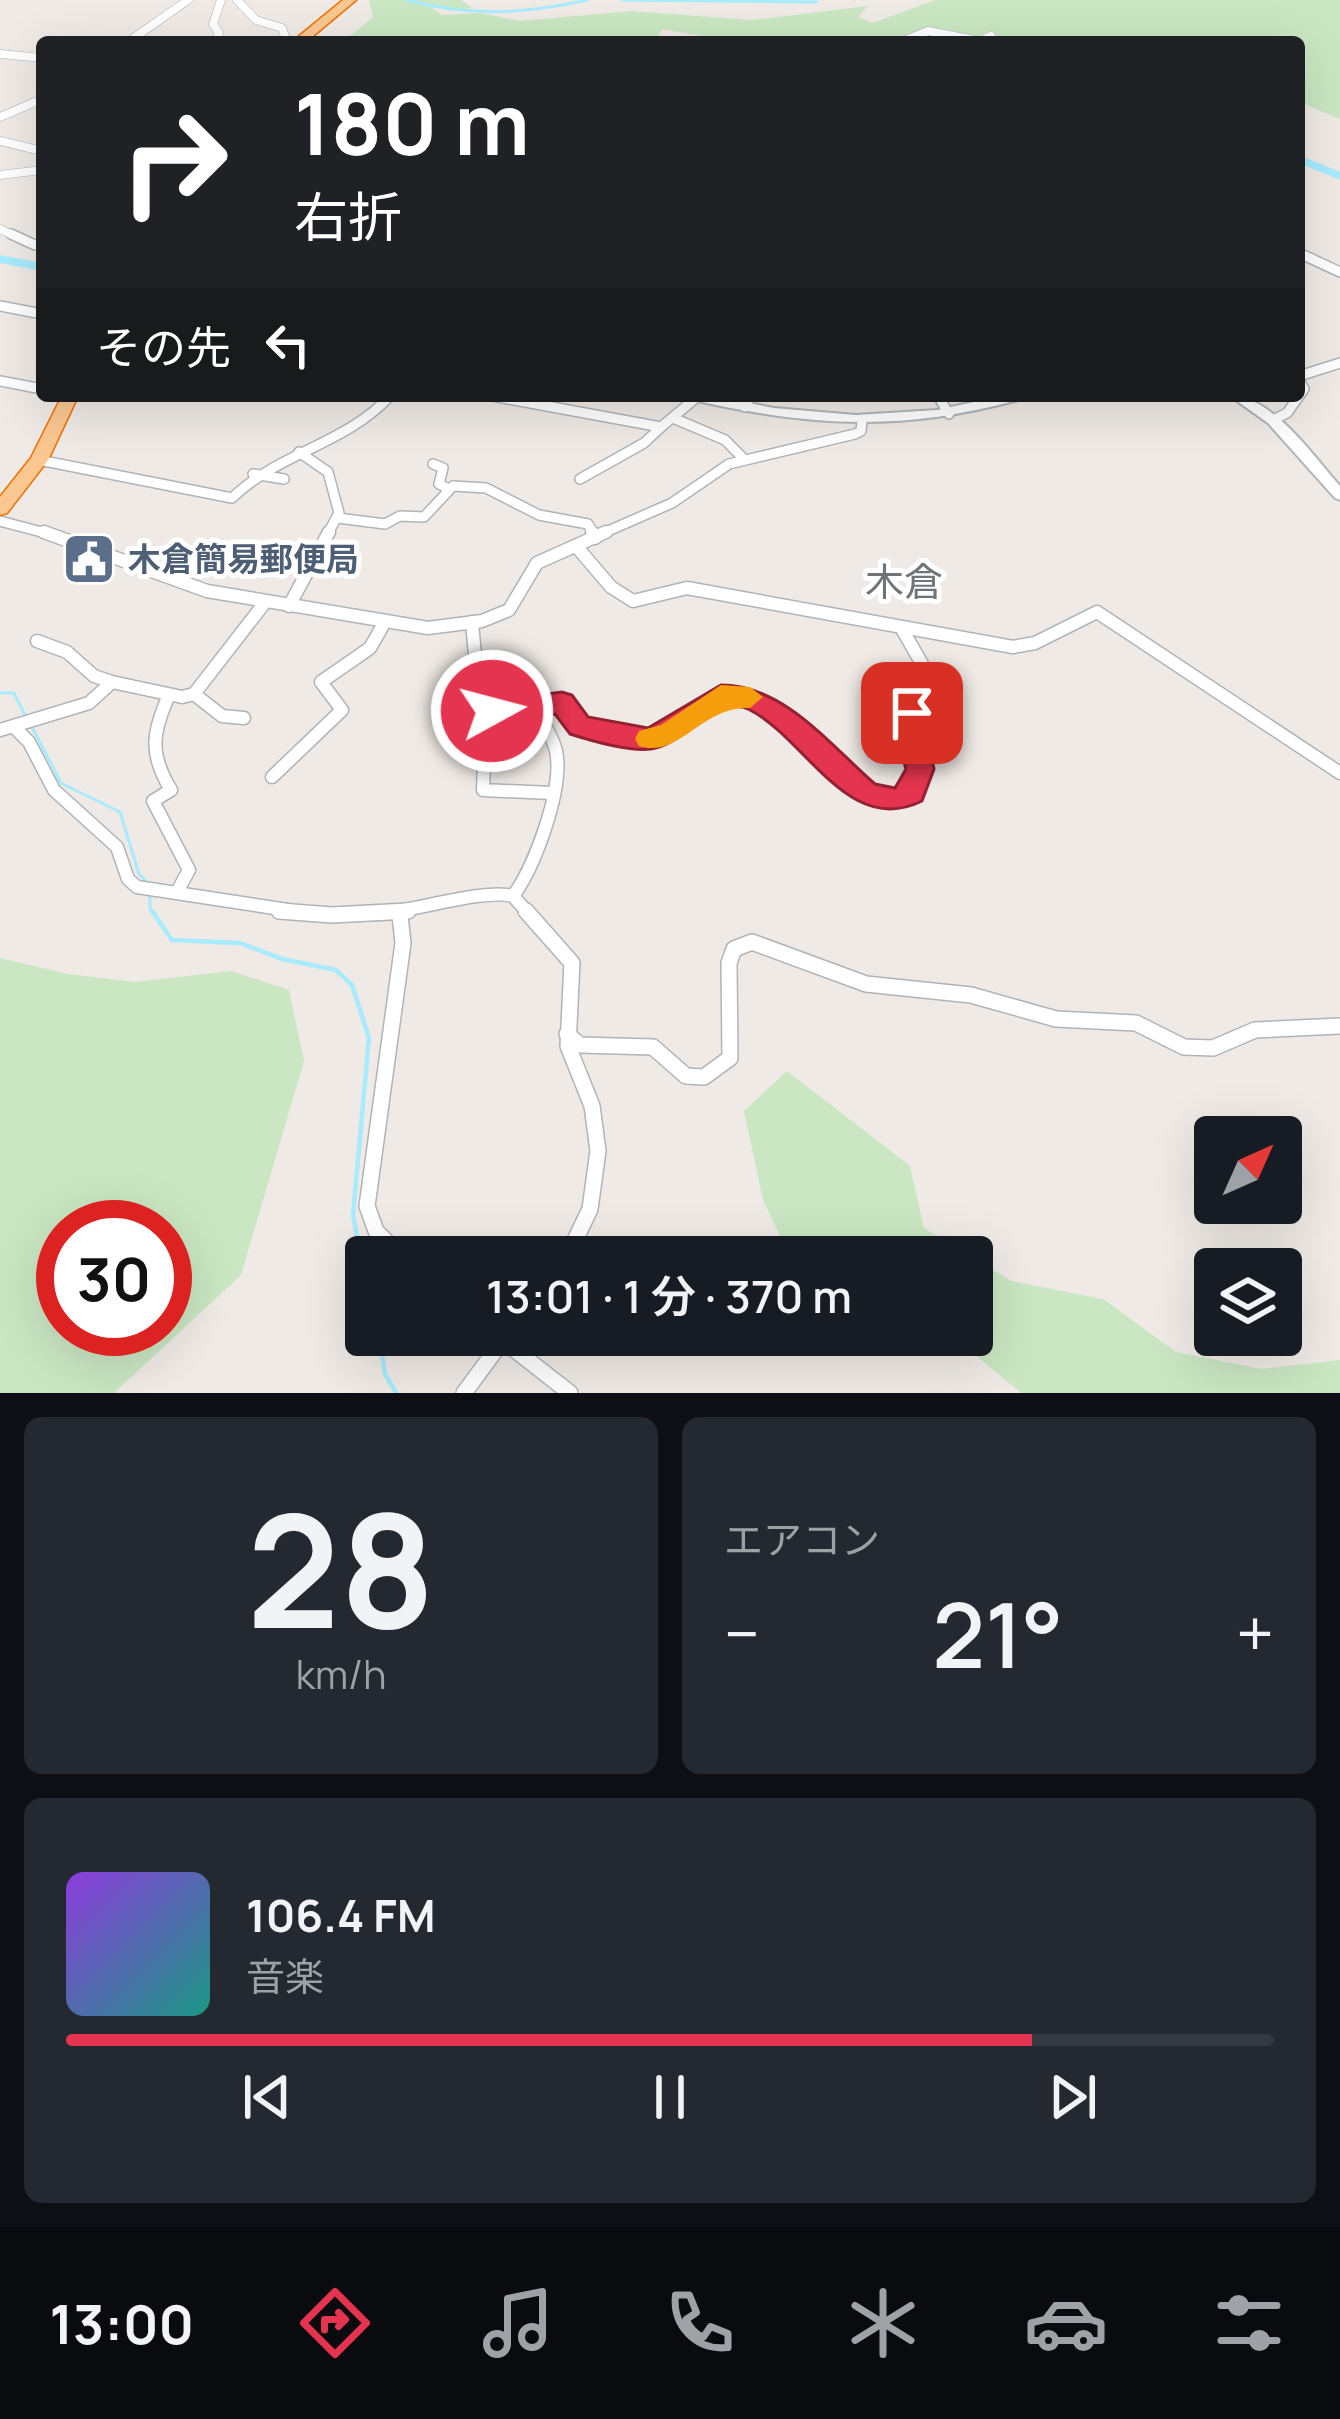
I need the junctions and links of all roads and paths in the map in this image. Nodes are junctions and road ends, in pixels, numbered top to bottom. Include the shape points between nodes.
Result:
1 (188, 0) edge
2 (220, 0) edge
3 (237, 0) edge
4 (350, 0) edge
5 (256, 20) junction
6 (137, 36) edge
7 (217, 36) edge
8 (276, 36) edge
9 (291, 36) edge
10 (303, 36) edge
11 (916, 36) edge
12 (954, 36) edge
13 (0, 54) edge
14 (36, 57) edge
15 (36, 102) edge
16 (0, 117) edge
17 (0, 141) edge
18 (36, 149) edge
19 (36, 169) edge
20 (0, 175) edge
21 (0, 230) edge
22 (35, 245) dead end
23 (1305, 256) edge
24 (1340, 272) edge
25 (0, 306) edge
26 (36, 313) edge
27 (1340, 363) edge
28 (1305, 376) edge
29 (0, 381) edge
30 (36, 388) edge
31 (67, 402) edge
32 (385, 402) edge
33 (525, 402) edge
34 (689, 402) edge
35 (754, 402) edge
36 (942, 402) edge
37 (995, 402) edge
38 (1247, 402) edge
39 (1296, 402) edge
40 (950, 414) junction
41 (674, 418) junction
42 (1273, 420) junction
43 (862, 421) junction
44 (661, 427) junction
45 (299, 452) junction
46 (743, 458) junction
47 (39, 460) junction
48 (433, 464) dead end
49 (252, 474) junction
50 (284, 479) dead end
51 (580, 479) dead end
52 (449, 490) junction
53 (1340, 495) edge
54 (0, 509) edge
55 (338, 518) junction
56 (0, 521) edge
57 (595, 538) junction
58 (576, 546) junction
59 (263, 605) junction
60 (289, 606) junction
61 (472, 622) junction
62 (382, 627) junction
63 (902, 629) junction
64 (37, 640) dead end
65 (112, 682) junction
66 (194, 694) junction
67 (169, 695) junction
68 (533, 709) junction
69 (486, 713) junction
70 (244, 718) dead end
71 (11, 727) edge
72 (1340, 773) edge
73 (272, 777) dead end
74 (551, 793) junction
75 (178, 890) junction
76 (513, 896) junction
77 (400, 916) junction
78 (1340, 1027) edge
79 (567, 1034) junction
80 (381, 1236) edge
81 (581, 1236) edge
82 (489, 1356) edge
83 (525, 1356) edge
84 (464, 1393) edge
85 (570, 1393) edge

1 - 6 street
2 - 7 street
3 - 5 street
4 - 10 highway
5 - 8 street via 274,26
5 - 9 street
11 - 12 street
13 - 14 street
15 - 16 street
17 - 18 street
19 - 20 street
21 - 22 street
23 - 24 street
25 - 26 street
27 - 28 street
29 - 30 street
31 - 47 highway
32 - 45 street via 374,417
33 - 44 street
34 - 41 street
35 - 43 main road
36 - 40 street
37 - 40 main road
38 - 42 main road
39 - 42 street
40 - 43 main road
41 - 44 street
41 - 46 street via 735,446
42 - 53 main road
43 - 46 street via 855,434
44 - 51 street
45 - 49 street
45 - 55 street via 334,481
46 - 57 street
47 - 49 street via 232,499
47 - 54 highway
48 - 52 street via 443,468 439,484
49 - 50 street
52 - 55 street via 424,518
52 - 57 street via 486,488 538,515 588,524
55 - 60 street
56 - 59 street
57 - 58 street
58 - 61 street via 532,567 509,610
58 - 63 street via 624,599 680,587
59 - 60 street
59 - 66 street
60 - 62 street
61 - 62 street
61 - 69 street via 477,704
62 - 73 street via 370,648 321,682 342,710
63 - 68 street via 922,664 893,697 912,713 920,769 911,793 897,800 867,795 747,696 721,696 648,739 580,726 562,703
63 - 72 street via 1027,647 1097,612
64 - 65 street
65 - 67 street
65 - 71 street via 89,703
66 - 67 street
66 - 70 street via 222,716
67 - 75 street via 150,751 171,790 153,801 189,870
68 - 69 street
68 - 74 street via 556,752
69 - 74 street via 483,790
71 - 75 street via 29,742 54,790 121,853 130,883
74 - 76 street
75 - 77 street via 274,910
76 - 77 street via 498,892
76 - 79 street via 572,963
77 - 80 street via 404,943 367,1206
78 - 79 street via 1286,1026 1213,1048 1184,1047 1136,1024 866,984 752,942 734,949 727,966 730,1058 704,1077 686,1076 653,1047 580,1045
79 - 81 street via 594,1111 597,1153
82 - 84 street
83 - 85 street

